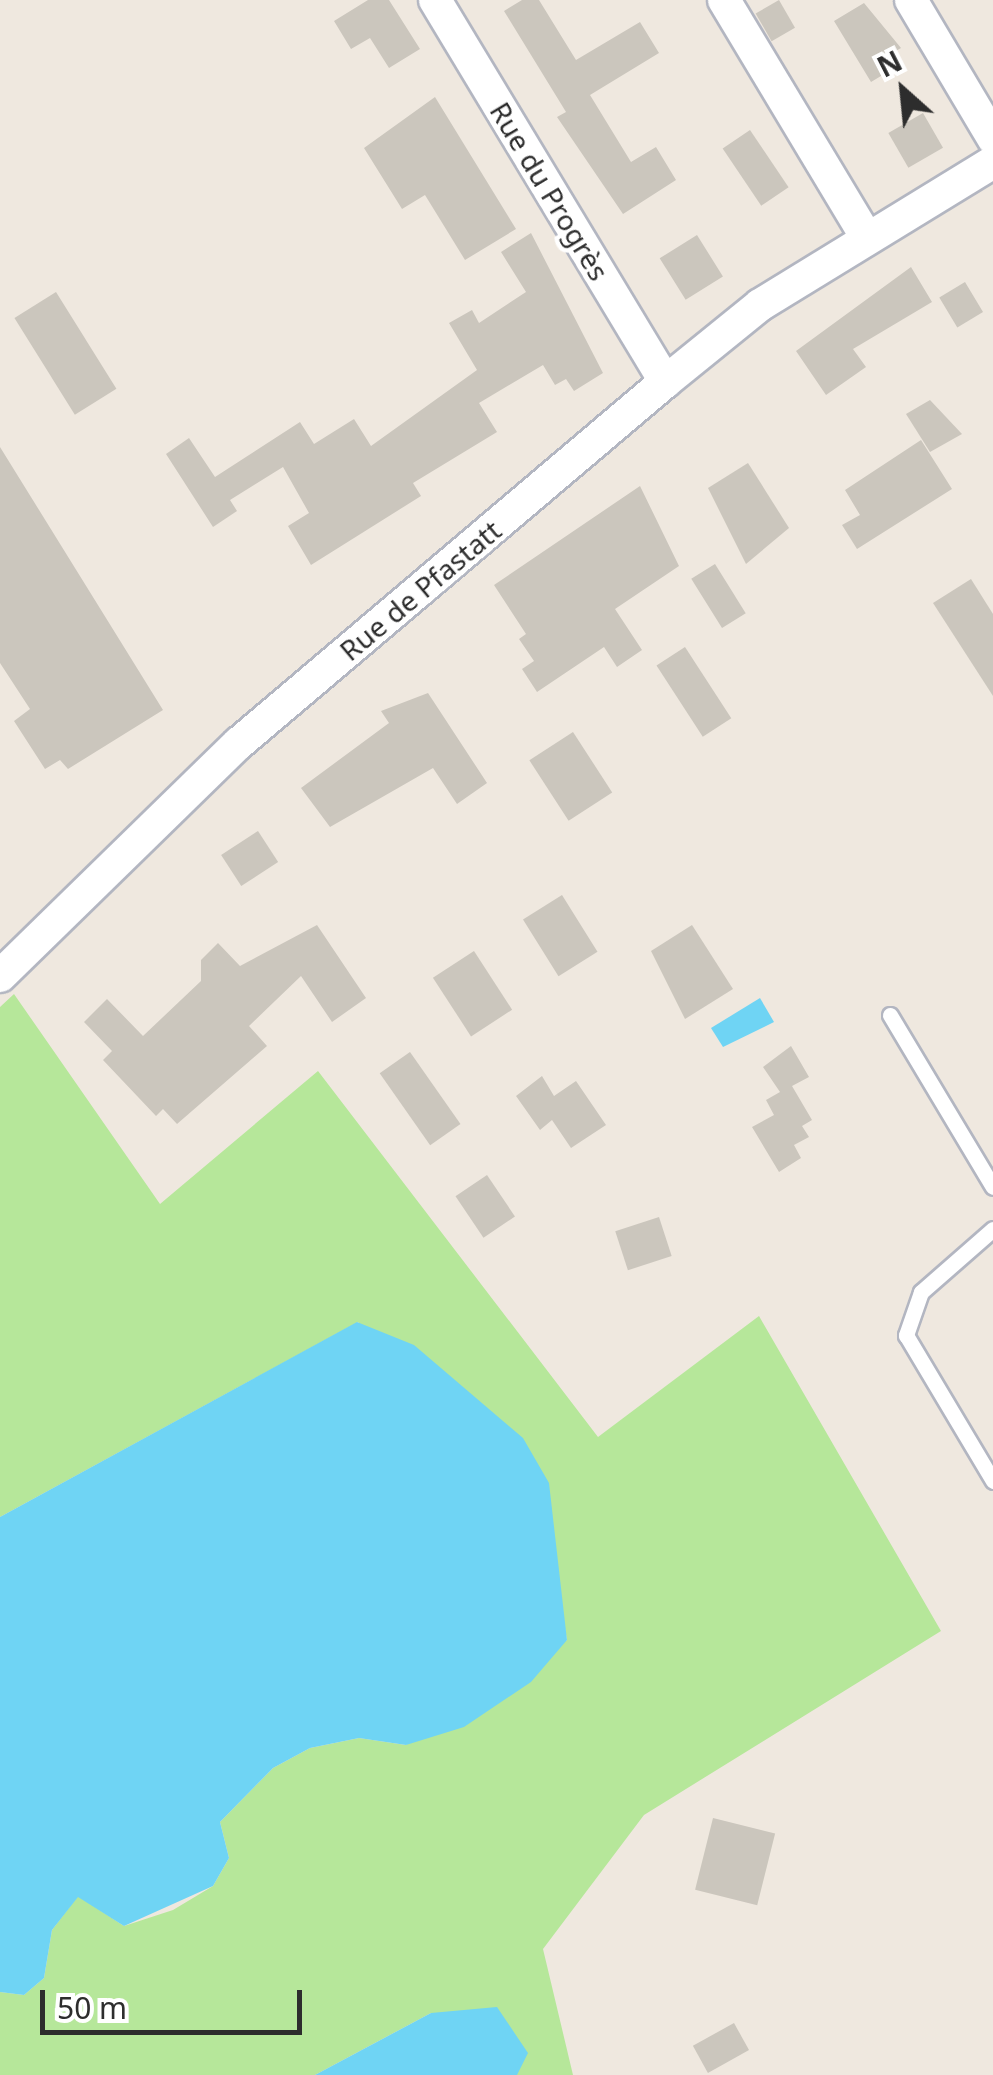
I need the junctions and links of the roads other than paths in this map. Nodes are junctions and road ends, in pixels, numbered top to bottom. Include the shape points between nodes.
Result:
1 (435, 0) edge
2 (724, 0) edge
3 (911, 0) edge
4 (993, 138) edge
5 (993, 162) edge
6 (867, 238) junction
7 (665, 382) junction
8 (0, 976) edge
9 (890, 1015) dead end
10 (993, 1188) edge
11 (993, 1229) edge
12 (993, 1482) edge

1 - 7 street, Rue du Progrès
2 - 6 street
3 - 4 street
5 - 6 street, Rue de Pfastatt
6 - 7 street, Rue de Pfastatt
7 - 8 street, Rue de Pfastatt via 239,743
9 - 10 lane
11 - 12 lane via 922,1292 906,1335

